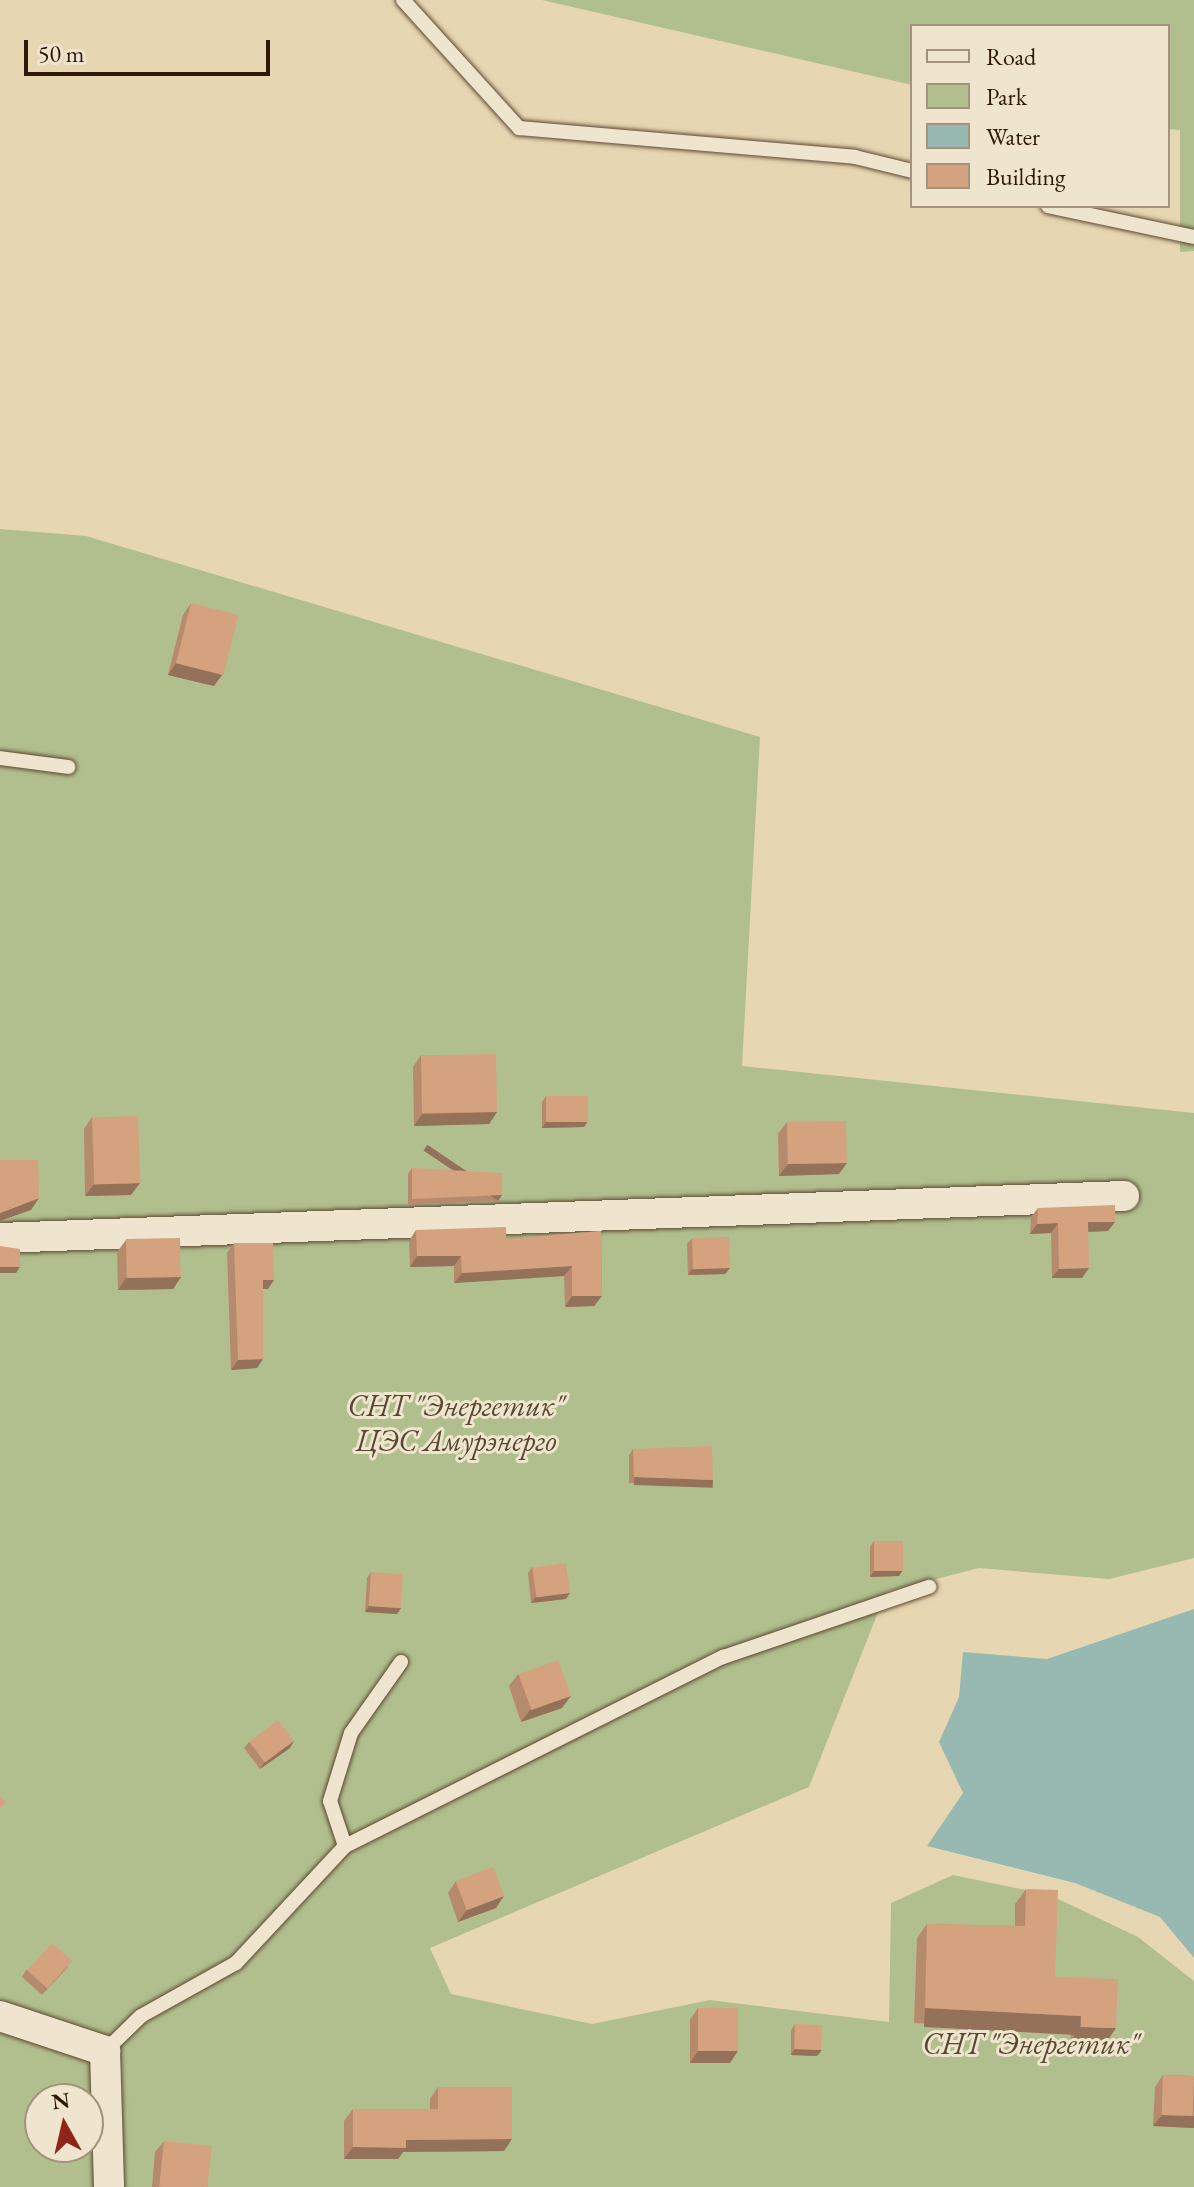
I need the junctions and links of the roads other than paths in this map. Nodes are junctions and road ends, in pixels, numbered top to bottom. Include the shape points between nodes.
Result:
1 (403, 0) edge
2 (910, 171) edge
3 (1057, 208) edge
4 (1194, 237) edge
5 (0, 758) edge
6 (68, 767) dead end
7 (1124, 1196) dead end
8 (0, 1238) edge
9 (929, 1587) dead end
10 (401, 1662) dead end
11 (345, 1846) junction
12 (0, 2016) edge
13 (105, 2051) junction
14 (109, 2187) edge

1 - 2 lane via 519,128 855,157
3 - 4 lane
5 - 6 lane
7 - 8 street
9 - 11 lane via 723,1657
10 - 11 lane via 351,1733 330,1801
11 - 13 lane via 236,1963 141,2016
12 - 13 street
13 - 14 street

